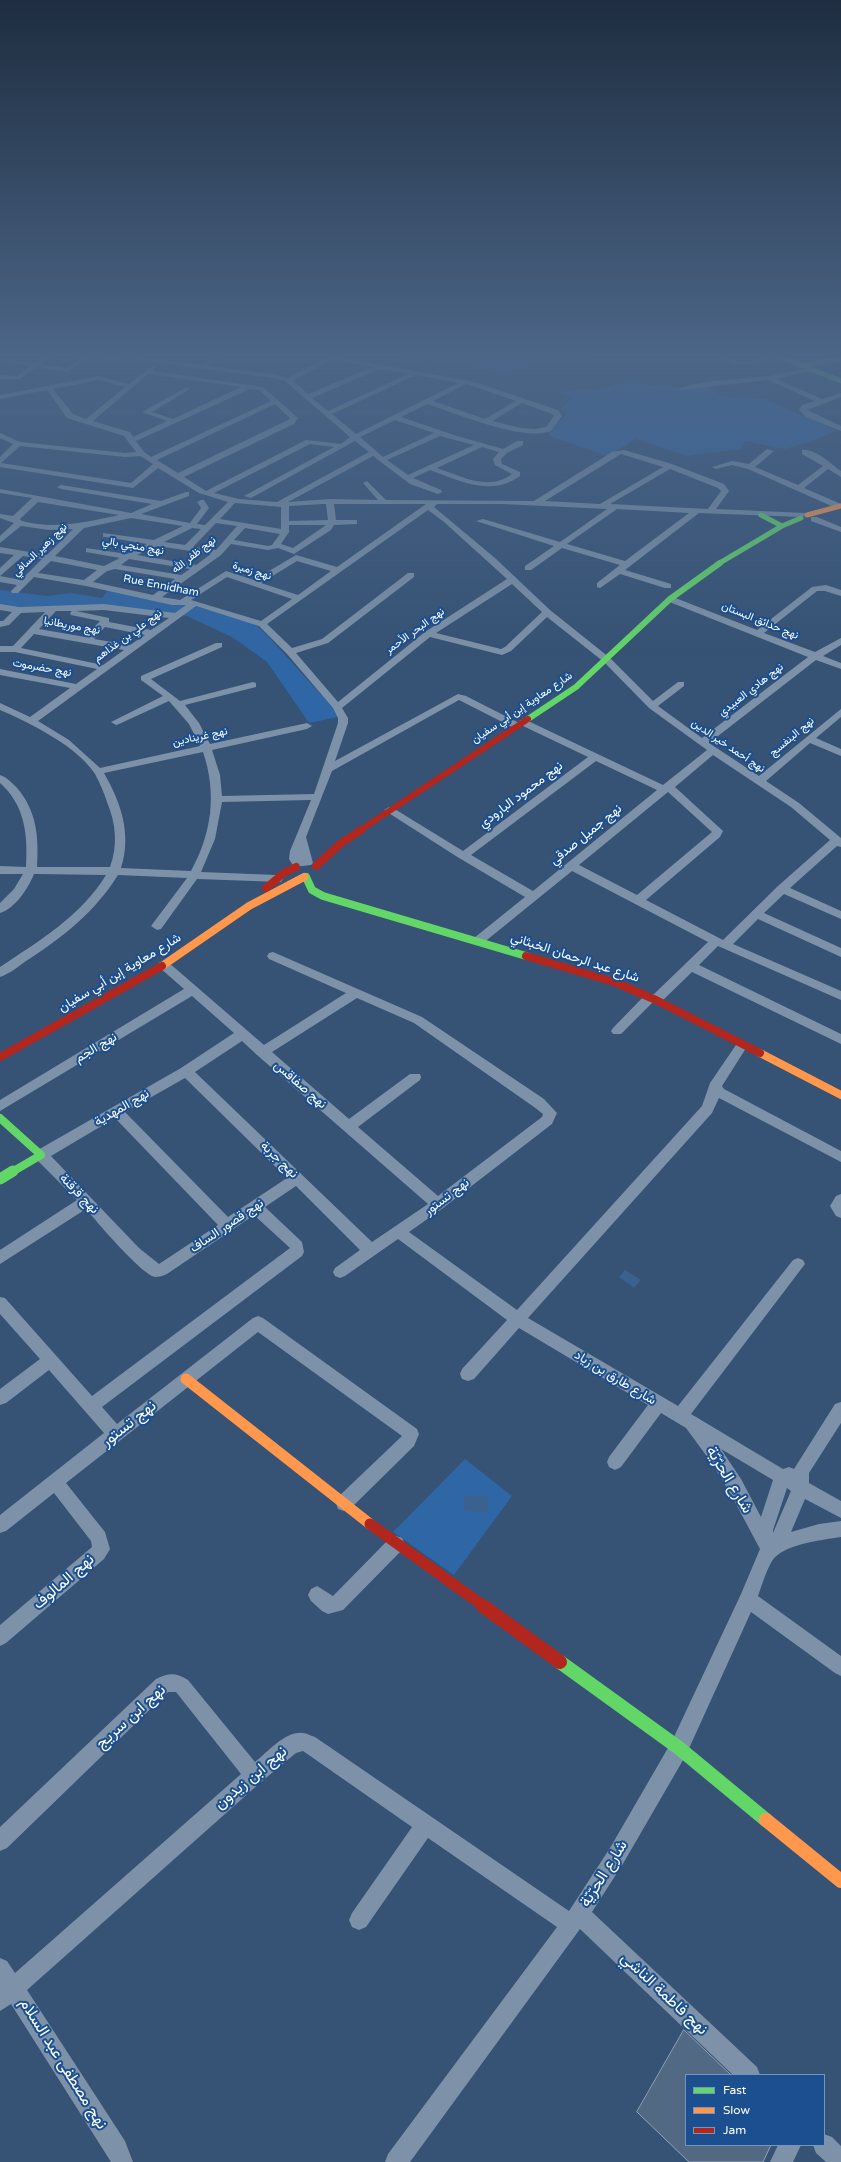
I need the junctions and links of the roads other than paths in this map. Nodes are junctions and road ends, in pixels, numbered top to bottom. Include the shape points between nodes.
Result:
1 (144, 456) edge
2 (166, 456) edge
3 (221, 456) edge
4 (281, 456) edge
5 (323, 456) edge
6 (366, 456) edge
7 (377, 456) edge
8 (391, 456) edge
9 (457, 456) edge
10 (499, 456) edge
11 (612, 456) edge
12 (635, 456) edge
13 (763, 456) edge
14 (812, 456) edge
15 (382, 460) junction
16 (154, 462) junction
17 (0, 465) edge
18 (829, 465) junction
19 (669, 466) junction
20 (716, 466) dead end
21 (750, 467) junction
22 (431, 468) junction
23 (841, 475) edge
24 (179, 476) junction
25 (74, 477) junction
26 (367, 483) dead end
27 (60, 487) junction
28 (800, 487) junction
29 (411, 488) junction
30 (0, 491) edge
31 (206, 493) junction
32 (424, 493) junction
33 (186, 494) junction
34 (248, 496) dead end
35 (41, 499) junction
36 (382, 499) junction
37 (202, 501) junction
38 (233, 501) junction
39 (398, 501) junction
40 (433, 501) junction
41 (164, 502) junction
42 (191, 502) junction
43 (327, 502) junction
44 (281, 503) junction
45 (535, 504) junction
46 (602, 506) junction
47 (840, 506) edge
48 (615, 507) junction
49 (696, 511) junction
50 (710, 512) junction
51 (761, 515) junction
52 (0, 516) edge
53 (128, 516) junction
54 (415, 516) junction
55 (808, 517) junction
56 (214, 520) junction
57 (17, 521) junction
58 (480, 521) dead end
59 (354, 522) dead end
60 (286, 523) junction
61 (332, 523) junction
62 (192, 525) junction
63 (242, 525) junction
64 (81, 526) junction
65 (782, 526) junction
66 (207, 528) junction
67 (841, 530) edge
68 (285, 532) junction
69 (765, 537) junction
70 (0, 541) edge
71 (97, 542) junction
72 (228, 542) junction
73 (156, 543) junction
74 (276, 545) junction
75 (185, 546) junction
76 (562, 546) junction
77 (0, 550) edge
78 (21, 553) junction
79 (218, 553) junction
80 (127, 557) junction
81 (48, 558) junction
82 (76, 562) junction
83 (164, 563) junction
84 (628, 565) junction
85 (115, 566) junction
86 (198, 568) junction
87 (528, 568) dead end
88 (104, 569) junction
89 (337, 570) junction
90 (620, 571) junction
91 (0, 573) edge
92 (31, 574) junction
93 (411, 575) dead end
94 (182, 578) junction
95 (0, 579) edge
96 (512, 580) junction
97 (22, 583) junction
98 (86, 583) junction
99 (256, 583) junction
100 (600, 585) dead end
101 (668, 586) dead end
102 (15, 591) dead end
103 (841, 593) edge
104 (155, 598) junction
105 (299, 598) junction
106 (670, 598) junction
107 (182, 602) junction
108 (194, 604) junction
109 (0, 607) edge
110 (55, 609) junction
111 (19, 610) junction
112 (547, 612) junction
113 (176, 616) junction
114 (0, 624) edge
115 (104, 624) junction
116 (262, 624) junction
117 (33, 631) junction
118 (151, 633) junction
119 (428, 634) junction
120 (758, 634) junction
121 (87, 641) junction
122 (841, 641) edge
123 (219, 645) dead end
124 (130, 648) junction
125 (0, 649) edge
126 (16, 649) junction
127 (290, 652) junction
128 (815, 656) junction
129 (607, 660) junction
130 (841, 666) edge
131 (105, 668) junction
132 (0, 672) edge
133 (253, 684) dead end
134 (681, 684) dead end
135 (80, 686) junction
136 (169, 697) junction
137 (179, 704) junction
138 (0, 706) edge
139 (652, 706) junction
140 (337, 707) junction
141 (841, 712) edge
142 (32, 720) junction
143 (116, 722) dead end
144 (520, 724) junction
145 (307, 726) dead end
146 (808, 739) junction
147 (702, 743) junction
148 (208, 748) junction
149 (712, 751) junction
150 (841, 753) edge
151 (595, 757) junction
152 (328, 769) junction
153 (99, 771) junction
154 (0, 778) edge
155 (759, 781) junction
156 (666, 787) junction
157 (318, 797) junction
158 (217, 799) junction
159 (389, 810) junction
160 (839, 842) edge
161 (463, 856) junction
162 (570, 865) junction
163 (306, 869) junction
164 (0, 870) edge
165 (30, 871) junction
166 (113, 871) junction
167 (194, 876) junction
168 (277, 879) junction
169 (782, 889) junction
170 (312, 890) junction
171 (271, 894) junction
172 (533, 896) junction
173 (331, 898) junction
174 (637, 901) junction
175 (249, 906) junction
176 (0, 909) edge
177 (756, 914) junction
178 (841, 915) edge
179 (156, 926) dead end
180 (478, 941) junction
181 (721, 943) junction
182 (841, 954) edge
183 (273, 956) dead end
184 (164, 964) junction
185 (690, 966) junction
186 (0, 973) edge
187 (192, 990) junction
188 (354, 993) junction
189 (841, 996) edge
190 (653, 998) junction
191 (616, 1030) dead end
192 (243, 1034) junction
193 (841, 1039) edge
194 (742, 1045) junction
195 (262, 1052) junction
196 (0, 1057) edge
197 (186, 1071) junction
198 (415, 1077) dead end
199 (716, 1089) junction
200 (841, 1095) edge
201 (728, 1098) junction
202 (0, 1106) edge
203 (707, 1110) junction
204 (117, 1112) junction
205 (0, 1118) edge
206 (348, 1127) junction
207 (41, 1155) junction
208 (841, 1157) edge
209 (297, 1178) junction
210 (0, 1179) edge
211 (841, 1200) edge
212 (87, 1201) junction
213 (438, 1204) junction
214 (255, 1207) junction
215 (841, 1212) edge
216 (228, 1226) junction
217 (399, 1232) junction
218 (371, 1251) junction
219 (0, 1258) edge
220 (798, 1264) dead end
221 (156, 1271) joint
222 (340, 1272) dead end
223 (0, 1303) edge
224 (519, 1320) junction
225 (50, 1360) junction
226 (468, 1374) dead end
227 (186, 1379) junction
228 (0, 1398) edge
229 (658, 1404) junction
230 (90, 1407) junction
231 (841, 1409) edge
232 (685, 1419) junction
233 (116, 1435) junction
234 (615, 1462) dead end
235 (801, 1471) junction
236 (782, 1477) junction
237 (56, 1482) junction
238 (801, 1488) junction
239 (344, 1503) junction
240 (841, 1510) edge
241 (0, 1525) edge
242 (841, 1529) edge
243 (396, 1544) junction
244 (768, 1547) junction
245 (318, 1595) dead end
246 (748, 1599) junction
247 (0, 1637) edge
248 (841, 1667) edge
249 (679, 1748) junction
250 (254, 1775) junction
251 (426, 1825) junction
252 (0, 1841) edge
253 (841, 1881) edge
254 (575, 1919) junction
255 (359, 1920) dead end
256 (0, 1968) edge
257 (7, 1993) edge
258 (748, 2074) edge
259 (789, 2146) edge
260 (825, 2146) edge
261 (841, 2161) edge
262 (122, 2162) edge
263 (396, 2162) edge
264 (781, 2162) edge

1 - 16 street
2 - 16 street
3 - 24 street
4 - 31 street
5 - 34 street
6 - 44 street
7 - 15 street
8 - 15 street
9 - 22 street
10 - 22 street via 496,459 497,463 517,474 497,485 474,483
11 - 45 street
12 - 19 street
13 - 21 street
14 - 18 street
15 - 29 street
16 - 24 street
16 - 25 street via 134,486
17 - 25 street
18 - 23 street
18 - 28 street
19 - 46 street
19 - 50 street via 724,488 725,491
20 - 21 street via 732,463
21 - 28 street
22 - 29 street
24 - 31 street
25 - 27 street
26 - 36 street
27 - 35 street
27 - 41 street
28 - 47 street
29 - 32 street
29 - 32 street
29 - 36 street
29 - 40 street
30 - 35 street via 37,496
31 - 33 street
31 - 37 street via 209,498
31 - 38 street
32 - 40 street
32 - 40 street
33 - 41 street
33 - 42 street via 185,498
35 - 53 street
35 - 57 street
36 - 43 street
37 - 38 street
37 - 42 street
37 - 62 street via 205,508
38 - 44 street
38 - 56 street
39 - 40 street
39 - 43 street
39 - 54 street via 414,506 417,512
40 - 45 street
40 - 54 street
40 - 96 street, نهج أحمد خير الدين via 447,520
41 - 42 street
41 - 53 street
43 - 44 street
43 - 61 street
44 - 60 street
45 - 46 street
46 - 48 street
47 - 55 main road, شارع معاوية إبن أبي سفيان
48 - 49 street
48 - 76 street
49 - 50 street
49 - 84 street
50 - 51 street
51 - 55 street
51 - 65 main road
52 - 57 street
53 - 62 street
53 - 64 street
53 - 71 street
54 - 89 street
55 - 65 main road, شارع معاوية إبن أبي سفيان
55 - 67 street
55 - 69 main road, شارع معاوية إبن أبي سفيان
56 - 63 street
56 - 66 street
57 - 64 street via 41,528
57 - 70 street
58 - 76 street
59 - 61 street
60 - 61 street
60 - 68 street
61 - 74 street via 325,531 294,550
62 - 66 street
62 - 73 street
63 - 68 street
63 - 72 street, نهج ظفر الله
64 - 81 street, نهج زهير السافي
65 - 69 main road, شارع معاوية إبن أبي سفيان
66 - 75 street
68 - 74 street
69 - 106 main road, شارع معاوية إبن أبي سفيان via 710,569
71 - 73 street
71 - 80 street, نهج منجي بالي
71 - 82 street
72 - 74 street via 268,548
72 - 79 street, نهج ظفر الله
73 - 75 street
73 - 80 street
75 - 79 street
75 - 83 street
76 - 84 street
76 - 87 street
77 - 78 street
78 - 81 street
78 - 91 street
79 - 86 street, نهج ظفر الله
80 - 83 street, نهج منجي بالي
80 - 85 street
81 - 82 street
81 - 92 street, نهج زهير السافي
82 - 88 street
83 - 86 street, نهج منجي بالي
84 - 90 street
85 - 88 street
85 - 94 street
86 - 94 street, نهج ظفر الله
88 - 98 street
89 - 99 street via 296,558
89 - 105 street
90 - 100 street
90 - 101 street
92 - 97 street, نهج زهير السافي
92 - 98 street, Rue Ennidham
93 - 127 street via 325,641
94 - 104 street, نهج ظفر الله
95 - 97 street
96 - 112 street, نهج أحمد خير الدين
96 - 119 street, نهج البحر الأحمر
97 - 102 street, نهج زهير السافي
98 - 104 street, Rue Ennidham
99 - 105 street, نهج زمبرة
99 - 107 street, نهج زمبرة via 226,574
103 - 120 street via 826,588 815,589
104 - 107 street, Rue Ennidham
105 - 116 street
106 - 120 street, نهج حدائق البستان
106 - 129 main road, شارع معاوية إبن أبي سفيان
107 - 108 street, Rue Ennidham
108 - 113 street
108 - 116 street, Rue Ennidham
109 - 111 street
110 - 111 street
110 - 113 street, نهج علي بن غذاهم via 104,607
110 - 115 street via 105,619
110 - 117 street
111 - 114 street via 6,623
112 - 119 street via 508,650 502,652
112 - 129 street, نهج أحمد خير الدين
113 - 118 street, نهج علي بن غذاهم
115 - 118 street
115 - 121 street
116 - 127 street
117 - 121 street, نهج موريطانيا
117 - 126 street
118 - 124 street, نهج علي بن غذاهم
119 - 140 street, نهج البحر الأحمر
120 - 128 street, نهج حدائق البستان
121 - 124 street, نهج موريطانيا
122 - 128 street, نهج هادي العبيدي
123 - 136 street via 144,678
124 - 131 street, نهج علي بن غذاهم
125 - 126 street
126 - 131 street
127 - 140 street
128 - 130 street, نهج حدائق البستان
128 - 147 street, نهج هادي العبيدي
129 - 139 street, نهج أحمد خير الدين
129 - 144 main road, شارع معاوية إبن أبي سفيان via 576,687
131 - 135 street, نهج علي بن غذاهم
132 - 135 street, نهج حضرموت
133 - 137 street
134 - 139 street
135 - 142 street, نهج علي بن غذاهم
136 - 137 street
136 - 143 street
137 - 148 street
138 - 142 street
139 - 147 street, نهج أحمد خير الدين
140 - 152 street via 343,723
141 - 146 street, نهج البنفسج
142 - 153 street via 73,748
144 - 151 street
144 - 152 street via 458,697
144 - 159 main road, شارع معاوية إبن أبي سفيان
145 - 148 street, نهج غرينادين
146 - 150 street
146 - 155 street, نهج البنفسج
147 - 149 street, نهج أحمد خير الدين
148 - 153 street, نهج غرينادين
148 - 158 street
149 - 155 street, نهج أحمد خير الدين
149 - 156 street, نهج جميل صدقي
151 - 156 street
151 - 161 street, نهج محمود البارودي
152 - 157 street
153 - 166 street via 122,826 120,847
154 - 165 street via 17,795 30,822 33,843
155 - 160 street, نهج أحمد خير الدين via 794,805
156 - 162 street, نهج جميل صدقي
156 - 174 street via 718,831 716,836
157 - 158 street
157 - 163 street via 295,852 295,859
158 - 167 street via 210,835
159 - 161 street
159 - 163 main road, شارع معاوية إبن أبي سفيان via 340,844 322,852
160 - 169 street
161 - 172 street
162 - 172 street, نهج جميل صدقي
162 - 174 street
163 - 168 main road, شارع معاوية إبن أبي سفيان
163 - 170 main road
163 - 171 main road, شارع معاوية إبن أبي سفيان
163 - 173 main road
164 - 165 street
165 - 166 street
165 - 176 street via 14,897
166 - 167 street
166 - 186 street via 86,908 61,931
167 - 168 street
167 - 179 street
168 - 175 main road, شارع معاوية إبن أبي سفيان
169 - 177 street
169 - 178 street
170 - 171 main road
170 - 173 main road, شارع عبد الرحمان الخبثاني
171 - 175 main road, شارع معاوية إبن أبي سفيان
172 - 180 street, نهج جميل صدقي
173 - 180 main road, شارع عبد الرحمان الخبثاني
174 - 181 street
175 - 184 main road, شارع معاوية إبن أبي سفيان
177 - 181 street
177 - 182 street
180 - 190 main road, شارع عبد الرحمان الخبثاني via 614,982
181 - 185 street
181 - 189 street
183 - 188 street
184 - 187 street, نهج صفاقس
184 - 196 main road, شارع معاوية إبن أبي سفيان
185 - 190 street
185 - 193 street
187 - 192 street, نهج صفاقس
187 - 202 street, نهج الجم
188 - 195 street
188 - 213 street, نهج تستور via 430,1027 540,1103 550,1117
190 - 191 street
190 - 194 main road, شارع عبد الرحمان الخبثاني
192 - 195 street, نهج صفاقس
192 - 197 street, نهج المهدية
194 - 199 street via 715,1086
194 - 200 main road, شارع عبد الرحمان الخبثاني
195 - 206 street, نهج صفاقس
197 - 204 street, نهج المهدية
197 - 209 street, نهج جربة
198 - 206 street
199 - 201 street
199 - 203 street
201 - 203 street
201 - 208 street
203 - 224 street
204 - 207 street, نهج المهدية
204 - 216 street
205 - 207 main road, نهج قرقنة
206 - 213 street, نهج صفاقس
207 - 210 main road, نهج المهدية
207 - 212 street, نهج قرقنة
209 - 214 street, نهج قصور الساف
209 - 218 street, نهج جربة
211 - 215 street via 837,1206
212 - 219 street
212 - 221 street, نهج قرقنة via 134,1252
213 - 217 street, نهج تستور
214 - 216 street, نهج قصور الساف
214 - 230 street via 297,1246 298,1252
216 - 221 street, نهج قصور الساف via 162,1270
217 - 218 street, نهج تستور
217 - 224 street, شارع طارق بن زياد
218 - 222 street, نهج تستور
220 - 232 street
223 - 225 street
224 - 226 street
224 - 229 street, شارع طارق بن زياد
225 - 228 street
225 - 230 street
227 - 233 street, نهج تستور
227 - 239 main road
227 - 239 street, نهج تستور via 258,1323 411,1434 408,1441
229 - 232 street, شارع طارق بن زياد
229 - 234 street
230 - 233 street
231 - 235 street
232 - 236 street, شارع طارق بن زياد
232 - 244 street, شارع الحرّيّة via 717,1457
233 - 237 street, نهج تستور
235 - 236 street
235 - 238 street, شارع الحرّيّة
236 - 238 street, شارع طارق بن زياد
236 - 244 street, شارع الحرّيّة via 765,1530
237 - 241 street, نهج تستور
237 - 247 street, نهج المالوف via 99,1538 101,1548
238 - 240 street, شارع طارق بن زياد
238 - 244 street, شارع الحرّيّة via 780,1538
239 - 243 main road
242 - 244 street via 819,1532
243 - 245 street via 337,1604 328,1605
243 - 249 main road
244 - 246 street, شارع الحرّيّة
246 - 248 street
246 - 249 street, شارع الحرّيّة
249 - 253 main road
249 - 254 street, شارع الحرّيّة via 617,1855
250 - 251 street, نهج ابن زيدون via 292,1744 303,1742
250 - 252 street, نهج ابن سريج via 182,1686 177,1682 168,1682
250 - 257 street, نهج ابن زيدون
251 - 254 street, نهج ابن زيدون
251 - 255 street
254 - 258 street, نهج فاطمة الناشي
254 - 263 street, شارع الحرّيّة
256 - 257 street, نهج مصطفى عبد السلام
257 - 262 street, نهج مصطفى عبد السلام via 117,2149
259 - 264 street
260 - 261 street

